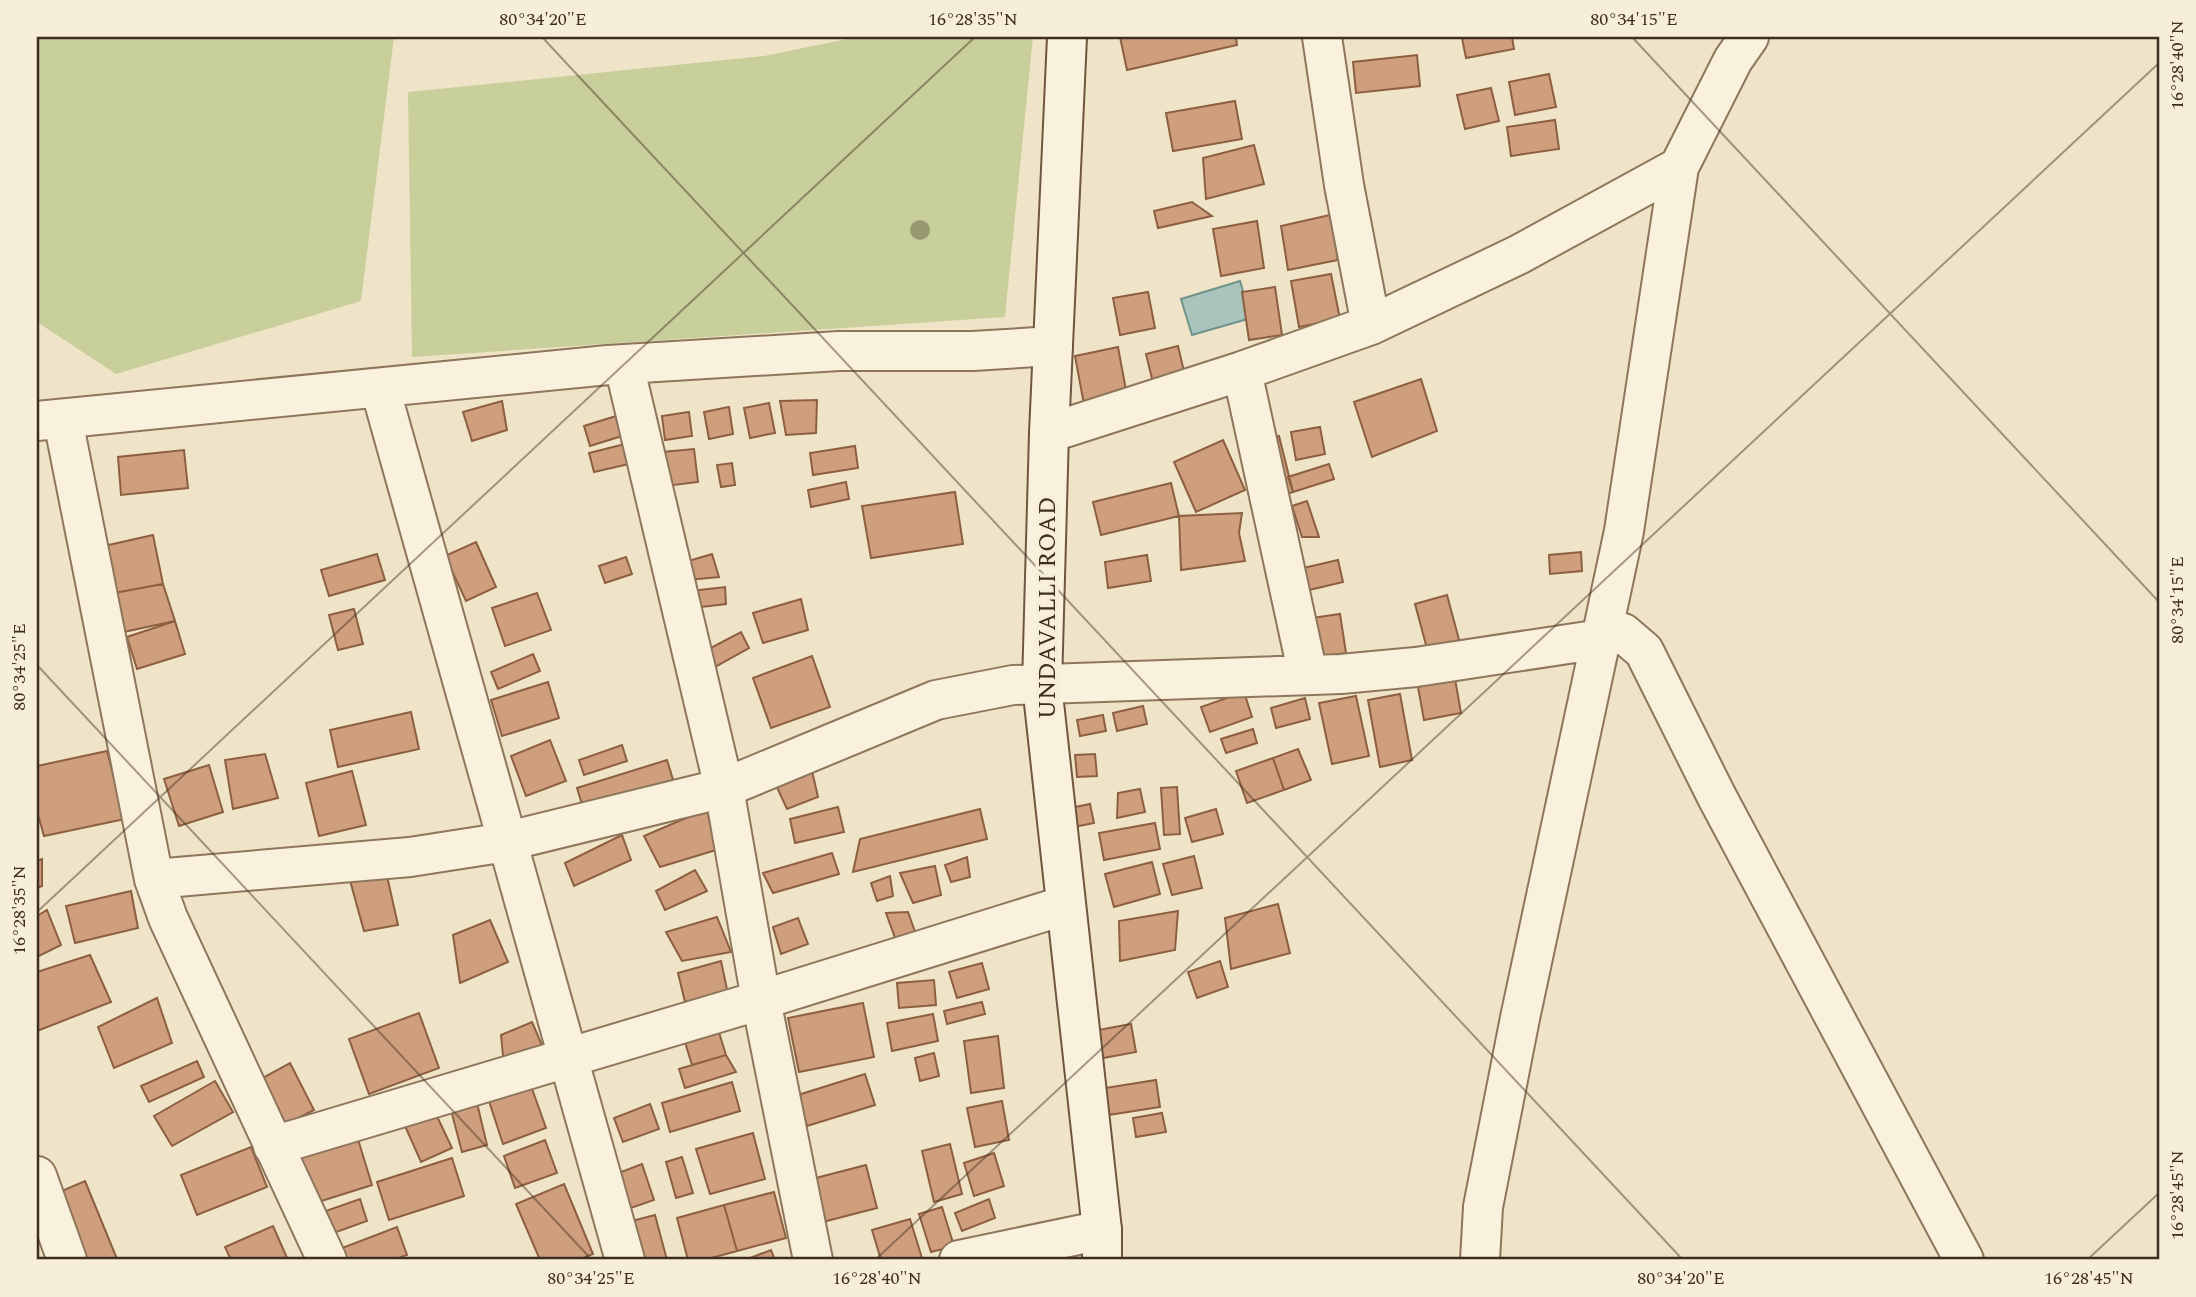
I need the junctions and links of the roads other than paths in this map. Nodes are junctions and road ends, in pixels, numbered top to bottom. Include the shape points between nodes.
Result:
1 (1067, 37) edge
2 (1322, 37) edge
3 (1749, 37) edge
4 (1679, 167) junction
5 (1371, 325) junction
6 (1053, 346) junction
7 (624, 365) junction
8 (1242, 371) junction
9 (380, 388) junction
10 (50, 421) edge
11 (1049, 433) junction
12 (1601, 639) junction
13 (1308, 675) junction
14 (1042, 685) junction
15 (724, 788) junction
16 (508, 841) junction
17 (154, 878) junction
18 (1066, 905) junction
19 (761, 1000) junction
20 (568, 1058) junction
21 (273, 1146) junction
22 (37, 1176) edge
23 (1102, 1245) edge
24 (67, 1260) edge
25 (327, 1260) edge
26 (625, 1260) edge
27 (813, 1260) edge
28 (959, 1260) edge
29 (1479, 1260) edge
30 (1964, 1260) edge

1 - 6 street, UNDAVALLI ROAD
2 - 5 street
3 - 4 street
4 - 5 street via 1518,255
4 - 12 street via 1624,531
5 - 8 street
6 - 7 street via 839,351
6 - 11 street, UNDAVALLI ROAD
7 - 9 street
7 - 15 street
8 - 11 street
8 - 13 street
9 - 10 street
9 - 16 street
10 - 17 street
11 - 14 street, UNDAVALLI ROAD
12 - 13 street via 1416,667
12 - 29 street via 1483,1207
12 - 30 street via 1623,633 1644,651
13 - 14 street
14 - 15 street via 1013,685 936,700
14 - 18 street, UNDAVALLI ROAD
15 - 16 street
15 - 19 street
16 - 17 street via 410,857
16 - 20 street
17 - 21 street
18 - 19 street
18 - 23 street, UNDAVALLI ROAD
19 - 20 street
19 - 27 street
20 - 21 street
20 - 26 street
21 - 25 street
22 - 24 street
23 - 28 street

